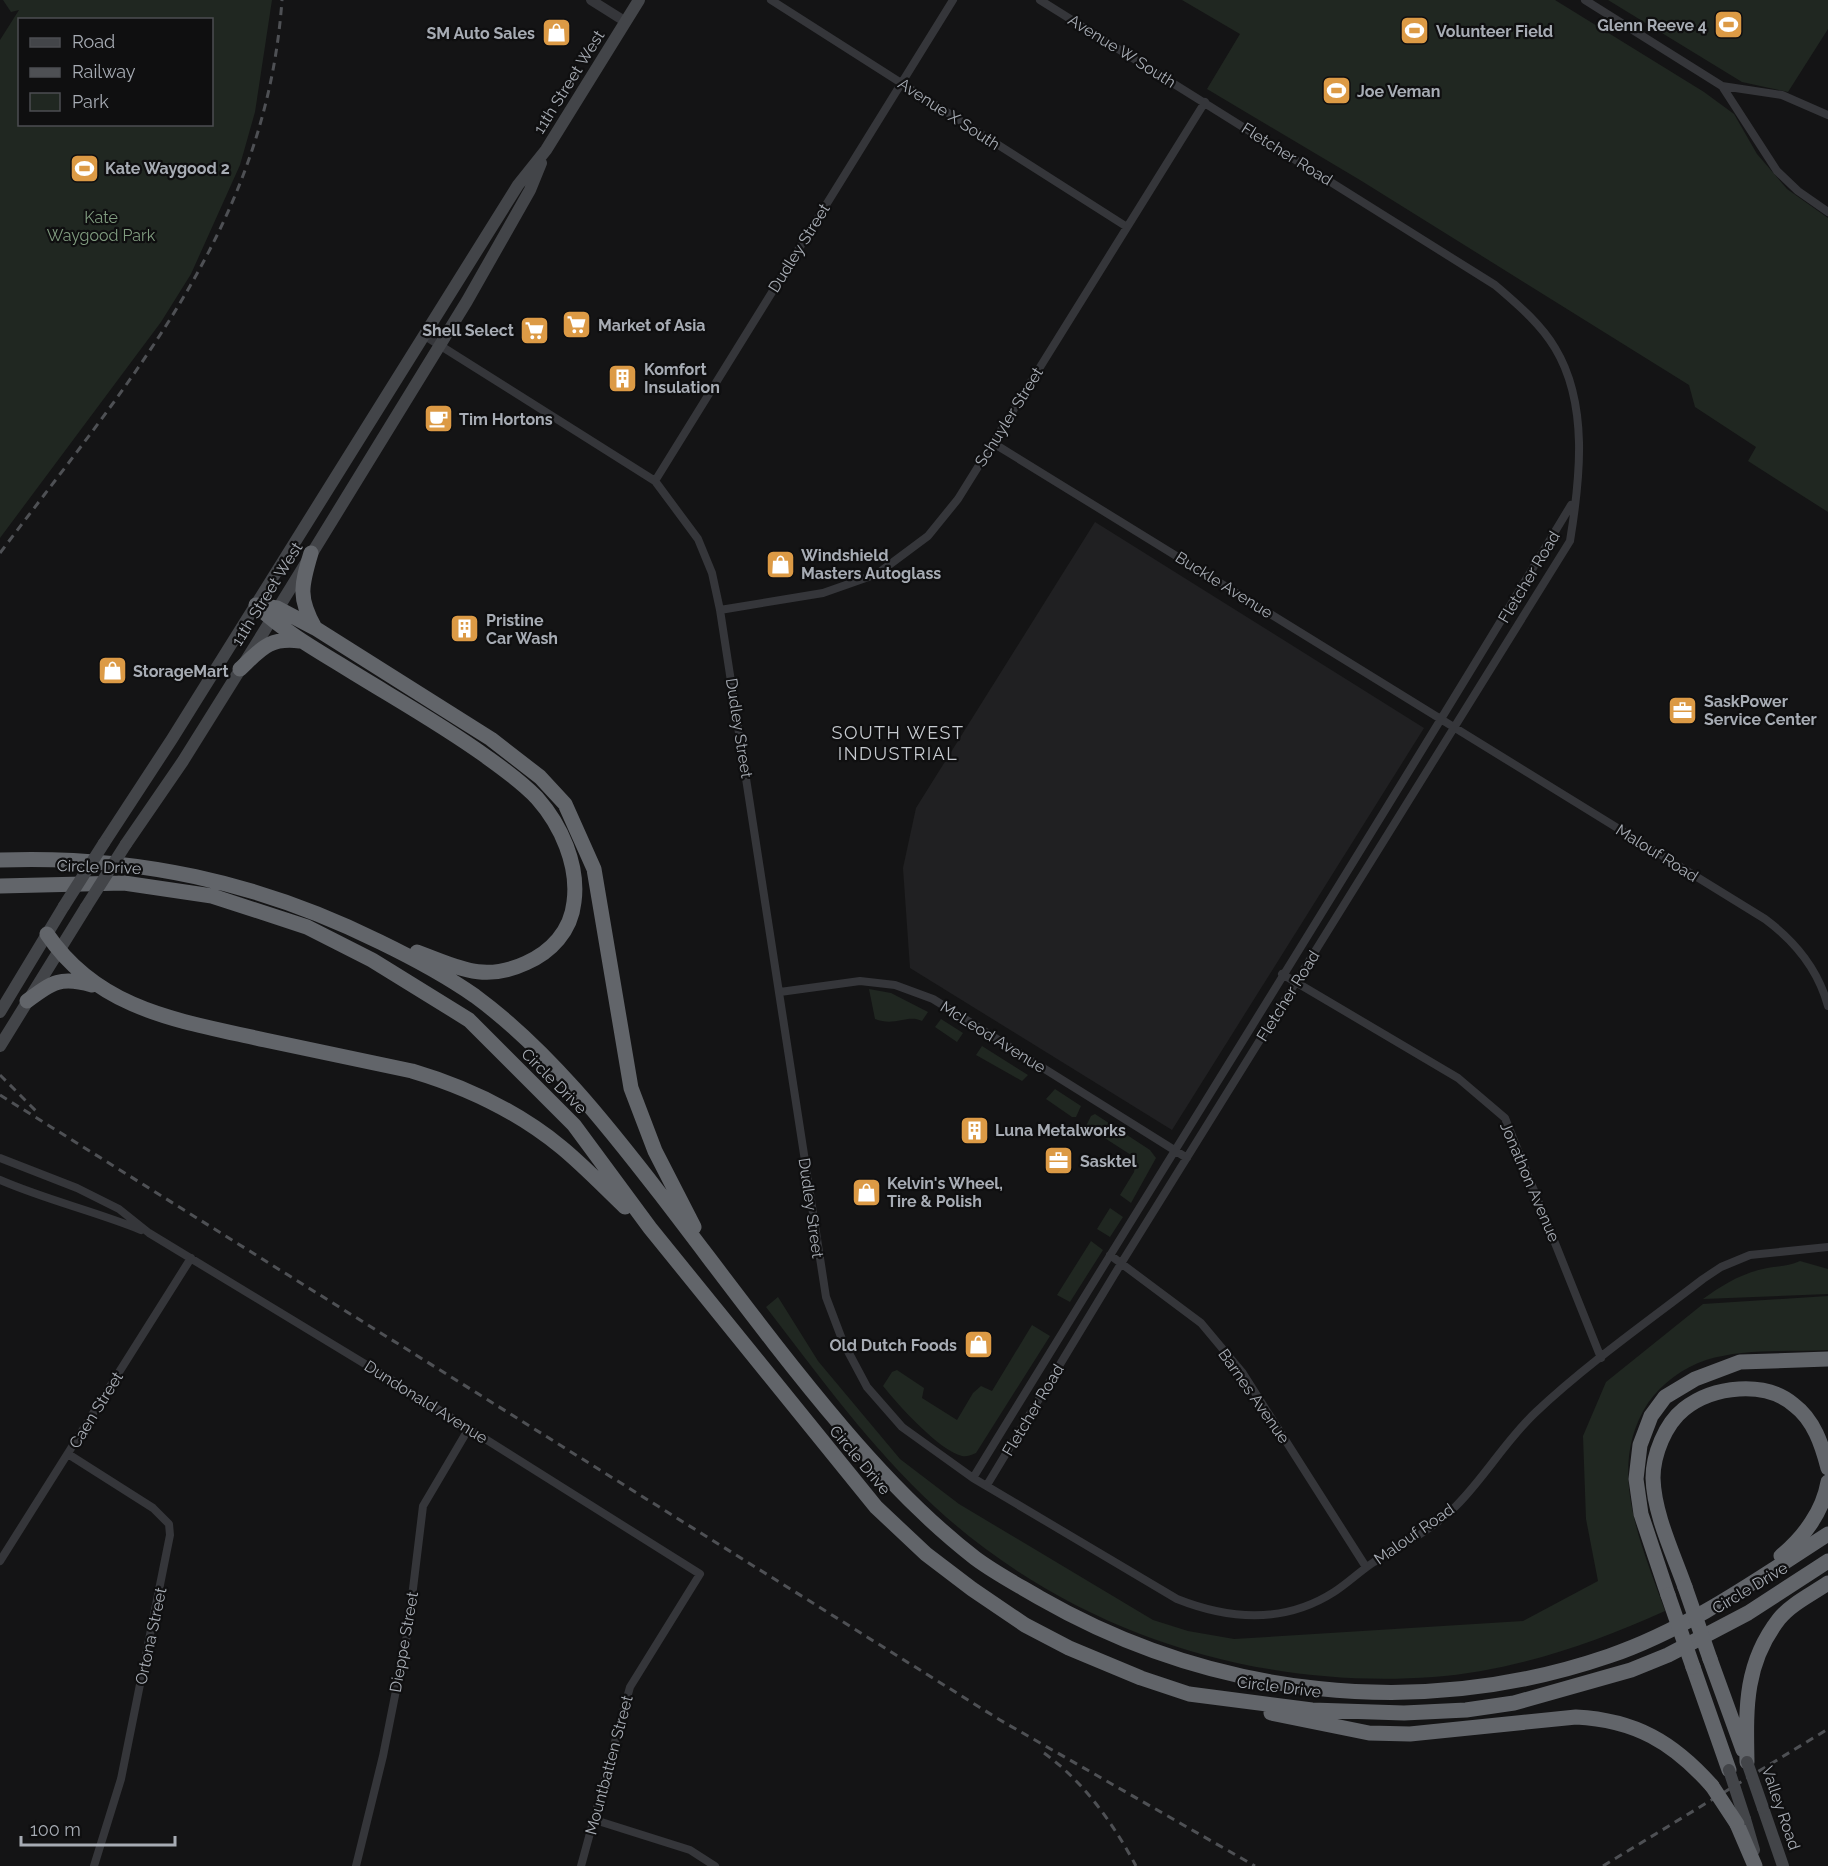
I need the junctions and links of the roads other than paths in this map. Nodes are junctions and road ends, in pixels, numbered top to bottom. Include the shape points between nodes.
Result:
1 (591, 0) edge
2 (639, 0) edge
3 (771, 0) edge
4 (953, 0) edge
5 (1040, 0) edge
6 (1585, 0) edge
7 (626, 22) junction
8 (901, 84) junction
9 (1722, 86) junction
10 (1205, 102) junction
11 (1828, 115) edge
12 (546, 150) junction
13 (1828, 212) edge
14 (1127, 227) junction
15 (424, 336) junction
16 (440, 346) junction
17 (993, 443) junction
18 (655, 481) junction
19 (1573, 502) junction
20 (311, 553) junction
21 (256, 605) junction
22 (720, 610) junction
23 (274, 614) junction
24 (315, 628) junction
25 (303, 642) junction
26 (240, 669) junction
27 (1443, 721) junction
28 (1455, 729) junction
29 (0, 860) edge
30 (0, 886) edge
31 (353, 928) junction
32 (47, 934) junction
33 (58, 950) junction
34 (1282, 974) junction
35 (1297, 982) junction
36 (98, 987) junction
37 (780, 992) junction
38 (27, 1001) junction
39 (1828, 1006) edge
40 (0, 1012) edge
41 (0, 1046) edge
42 (1174, 1150) junction
43 (2, 1158) edge
44 (1186, 1158) junction
45 (0, 1180) edge
46 (650, 1228) junction
47 (149, 1233) junction
48 (1828, 1247) edge
49 (1110, 1255) junction
50 (191, 1258) junction
51 (1122, 1262) junction
52 (714, 1264) junction
53 (1602, 1358) junction
54 (1828, 1359) edge
55 (468, 1428) junction
56 (68, 1454) junction
57 (1828, 1468) edge
58 (973, 1478) junction
59 (1828, 1482) edge
60 (987, 1485) junction
61 (1828, 1534) edge
62 (0, 1561) edge
63 (1828, 1561) edge
64 (1366, 1567) junction
65 (700, 1574) joint
66 (1828, 1583) edge
67 (1732, 1596) junction
68 (1189, 1694) junction
69 (1747, 1762) junction
70 (1729, 1770) joint
71 (595, 1820) junction
72 (1741, 1822) junction
73 (94, 1866) edge
74 (356, 1866) edge
75 (582, 1866) edge
76 (715, 1866) edge
77 (1757, 1866) edge
78 (1783, 1866) edge

1 - 7 street
2 - 7 main road, 11th Street West
3 - 8 street, Avenue X South
4 - 8 street, Dudley Street
5 - 10 street, Avenue W South
6 - 9 street
7 - 12 main road, 11th Street West
8 - 14 street, Avenue X South
8 - 18 street, Dudley Street
9 - 11 street via 1782,95
9 - 13 street via 1776,171
10 - 14 street, Schuyler Street
10 - 19 street, Fletcher Road via 1495,285 1529,315 1556,348 1572,388 1579,427
12 - 15 main road, 11th Street West via 518,184
12 - 16 main road, 11th Street West via 530,190
14 - 17 street, Schuyler Street
15 - 16 street
15 - 21 main road, 11th Street West
16 - 18 street
16 - 20 main road, 11th Street West
17 - 22 street, Schuyler Street via 958,499 928,536 877,574 823,593
17 - 27 street, Buckle Avenue
18 - 22 street, Dudley Street via 698,539 712,573
19 - 27 street, Fletcher Road
19 - 28 street, Fletcher Road via 1570,541
20 - 23 main road, 11th Street West
20 - 24 highway via 302,592 306,612
21 - 23 highway
21 - 32 main road, 11th Street West, bridge
22 - 37 street, Dudley Street
23 - 24 highway
23 - 25 highway
23 - 26 main road, 11th Street West
24 - 52 highway via 491,739 540,777 565,804 594,869 631,1088 655,1151
25 - 26 highway via 271,642
25 - 31 highway via 468,744 521,783 559,831 573,867 573,913 556,943 544,954 507,971 478,974 460,969
26 - 33 main road, 11th Street West, bridge
27 - 28 street, Buckle Avenue
27 - 34 street, Fletcher Road
28 - 35 street, Fletcher Road
28 - 39 street, Malouf Road via 1786,935 1806,958
29 - 31 highway, Circle Drive via 48,858 156,868 290,902
30 - 46 highway, Circle Drive via 124,883 212,896 307,927 372,960 469,1020 574,1125
31 - 52 highway, Circle Drive via 414,958 472,994 517,1031 612,1132
32 - 33 highway
32 - 40 main road, 11th Street West
33 - 36 highway
33 - 38 main road, 11th Street West
34 - 35 street, Jonathon Avenue
34 - 42 street, Fletcher Road
35 - 44 street, Fletcher Road
35 - 53 street, Jonathon Avenue via 1458,1078 1505,1118
36 - 38 highway via 73,979 51,983
36 - 46 highway via 163,1017 448,1082 518,1116 560,1146
37 - 42 street, McLeod Avenue via 860,981 895,985 933,999
37 - 58 street, Dudley Street via 820,1271 839,1331 867,1387 884,1409 916,1439
38 - 41 main road, 11th Street West
42 - 44 street, McLeod Avenue
42 - 49 street, Fletcher Road
43 - 47 street, Dundonald Avenue via 120,1209
44 - 51 street, Fletcher Road
45 - 47 street, Dundonald Avenue
46 - 68 highway, Circle Drive via 876,1507 926,1554 1043,1634 1109,1666
47 - 50 street, Dundonald Avenue
48 - 53 street, Malouf Road via 1765,1252 1736,1260 1703,1279
49 - 51 street, Barnes Avenue
49 - 58 street, Fletcher Road
50 - 55 street, Dundonald Avenue
50 - 56 street, Caen Street
51 - 60 street, Fletcher Road
51 - 64 street, Barnes Avenue via 1201,1323 1242,1372
52 - 67 highway, Circle Drive via 842,1427 932,1524 980,1563 1073,1617 1153,1650 1270,1684 1370,1694 1445,1692 1501,1685 1609,1656 1669,1631
53 - 64 street, Malouf Road via 1536,1412 1455,1507
54 - 70 highway, bridge via 1740,1362 1695,1379 1665,1397 1651,1416 1640,1445 1636,1479 1641,1514
55 - 65 street, Dundonald Avenue
55 - 74 street, Dieppe Street via 423,1506 408,1630
56 - 62 street, Caen Street
56 - 73 street, Ortona Street via 153,1508 169,1524 170,1535 121,1779
57 - 69 highway, bridge via 1822,1444 1808,1420 1794,1404 1768,1390 1726,1391 1683,1409 1668,1428 1656,1454 1655,1497
58 - 60 street, Dudley Street
59 - 67 highway via 1825,1498 1801,1537
60 - 64 street, Malouf Road via 1149,1584 1177,1599 1221,1614 1253,1616 1287,1611 1333,1593
61 - 67 highway, Circle Drive
63 - 68 highway, Circle Drive via 1748,1612 1668,1655 1631,1670 1514,1703 1404,1713 1312,1710
65 - 71 street, Mountbatten Street via 630,1687
66 - 69 highway via 1780,1618 1766,1640 1746,1700
68 - 72 highway, bridge via 1370,1733 1410,1734 1576,1717 1630,1725 1683,1756
69 - 78 main road, Valley Road, bridge
70 - 72 main road, bridge
71 - 75 street, Mountbatten Street
71 - 76 street via 690,1850
72 - 77 highway

